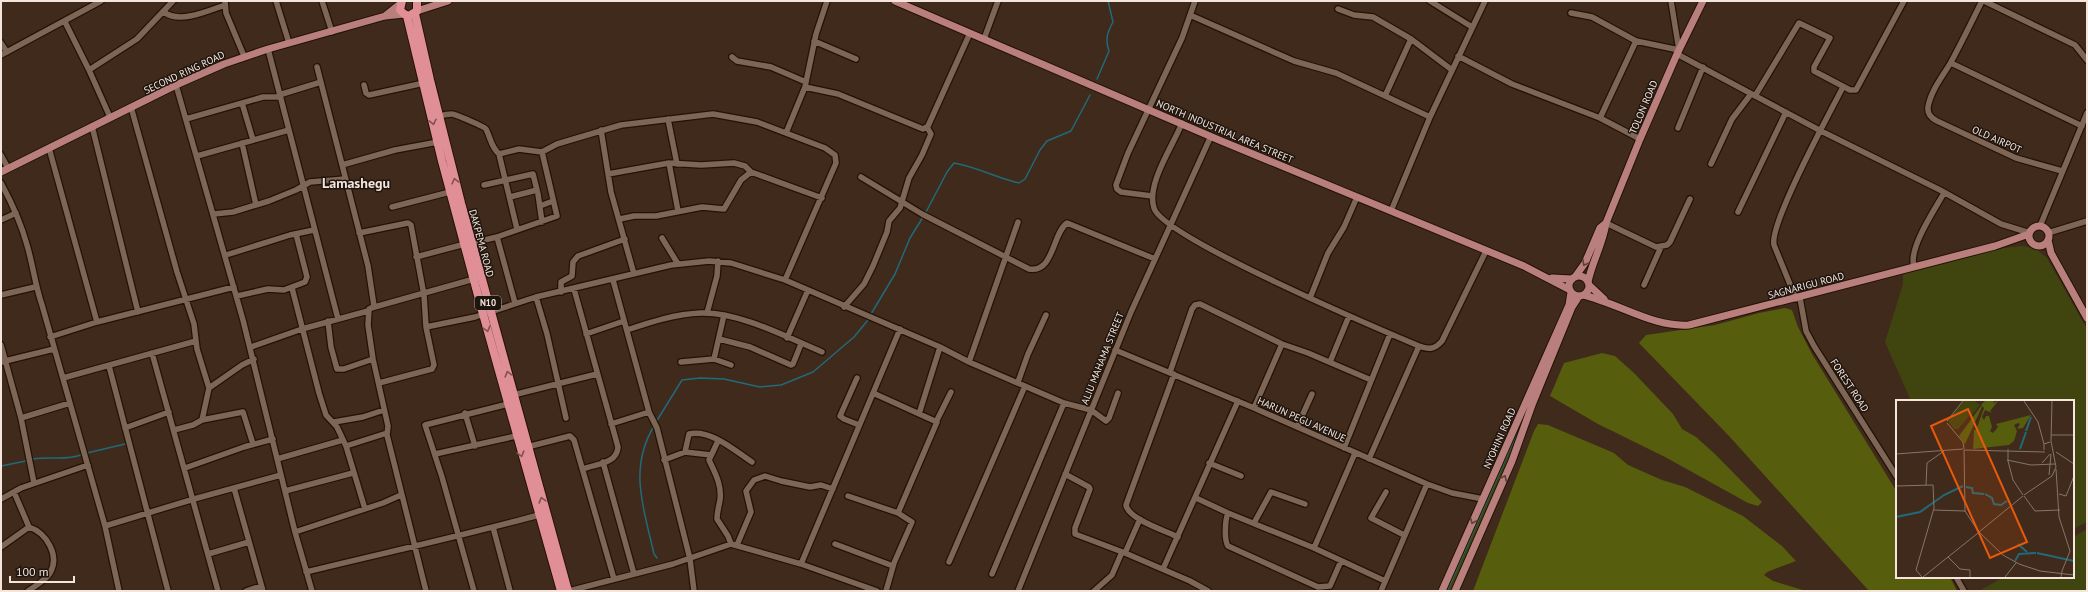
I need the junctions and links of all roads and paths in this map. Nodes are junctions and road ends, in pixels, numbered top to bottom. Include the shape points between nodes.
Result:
1 (173, 1) edge
2 (276, 1) edge
3 (322, 1) edge
4 (417, 1) edge
5 (448, 1) edge
6 (827, 1) edge
7 (895, 1) edge
8 (998, 1) edge
9 (1195, 1) edge
10 (1430, 1) edge
11 (1485, 1) edge
12 (1671, 1) edge
13 (1703, 1) edge
14 (1904, 1) edge
15 (1983, 1) edge
16 (98, 2) edge
17 (225, 3) edge
18 (401, 3) edge
19 (434, 4) junction
20 (1338, 9) dead end
21 (164, 12) junction
22 (1571, 13) dead end
23 (411, 14) junction
24 (1190, 15) junction
25 (385, 16) junction
26 (65, 22) junction
27 (1472, 28) junction
28 (332, 32) junction
29 (970, 33) junction
30 (984, 39) junction
31 (1411, 39) junction
32 (1636, 41) junction
33 (814, 42) junction
34 (1, 43) edge
35 (289, 43) junction
36 (268, 49) junction
37 (1678, 52) junction
38 (4, 54) edge
39 (244, 56) junction
40 (1458, 56) junction
41 (732, 57) dead end
42 (856, 59) dead end
43 (2087, 60) edge
44 (1951, 63) junction
45 (317, 67) dead end
46 (1703, 67) junction
47 (89, 70) junction
48 (1452, 70) junction
49 (321, 82) junction
50 (424, 83) junction
51 (806, 84) junction
52 (176, 85) junction
53 (364, 85) dead end
54 (1843, 87) junction
55 (1753, 95) junction
56 (279, 96) junction
57 (1385, 96) junction
58 (242, 103) junction
59 (131, 107) junction
60 (1148, 109) junction
61 (1786, 112) junction
62 (2087, 113) edge
63 (439, 116) junction
64 (110, 117) junction
65 (1430, 117) junction
66 (1600, 118) junction
67 (186, 119) junction
68 (668, 119) junction
69 (1182, 123) junction
70 (92, 126) junction
71 (2082, 126) junction
72 (927, 127) junction
73 (1678, 128) dead end
74 (288, 130) junction
75 (601, 130) junction
76 (1821, 131) junction
77 (786, 133) junction
78 (1211, 136) junction
79 (1640, 139) junction
80 (253, 140) junction
81 (438, 142) junction
82 (242, 143) junction
83 (49, 148) junction
84 (542, 152) junction
85 (499, 154) junction
86 (1, 155) edge
87 (197, 156) junction
88 (669, 163) junction
89 (677, 164) junction
90 (1711, 164) dead end
91 (342, 165) junction
92 (8, 168) junction
93 (2062, 171) junction
94 (1, 172) edge
95 (751, 172) junction
96 (608, 174) junction
97 (860, 177) dead end
98 (345, 179) junction
99 (505, 179) junction
100 (1, 183) edge
101 (484, 185) dead end
102 (302, 187) junction
103 (537, 190) junction
104 (450, 192) junction
105 (1944, 193) junction
106 (1152, 196) junction
107 (510, 197) junction
108 (1357, 197) junction
109 (822, 198) junction
110 (1690, 199) dead end
111 (553, 201) junction
112 (902, 202) junction
113 (256, 205) junction
114 (540, 206) junction
115 (392, 207) dead end
116 (678, 211) junction
117 (1390, 211) junction
118 (1738, 212) dead end
119 (16, 213) junction
120 (214, 214) junction
121 (1, 220) edge
122 (620, 220) junction
123 (2087, 221) edge
124 (542, 222) junction
125 (1018, 222) dead end
126 (1606, 223) junction
127 (1170, 224) junction
128 (2040, 226) junction
129 (517, 229) junction
130 (314, 230) junction
131 (359, 233) junction
132 (2029, 233) junction
133 (296, 234) junction
134 (497, 237) junction
135 (2048, 237) junction
136 (662, 238) dead end
137 (625, 240) junction
138 (2011, 241) junction
139 (468, 244) junction
140 (2036, 244) junction
141 (1661, 247) junction
142 (1486, 251) junction
143 (2051, 253) junction
144 (226, 255) junction
145 (1006, 256) junction
146 (416, 257) junction
147 (1154, 258) junction
148 (718, 261) junction
149 (678, 264) junction
150 (1914, 266) junction
151 (634, 274) junction
152 (1548, 278) junction
153 (1574, 278) junction
154 (474, 279) junction
155 (613, 280) junction
156 (785, 280) junction
157 (1588, 284) junction
158 (1644, 285) dead end
159 (35, 287) junction
160 (234, 287) junction
161 (292, 288) junction
162 (574, 289) junction
163 (808, 290) junction
164 (1570, 291) junction
165 (560, 292) junction
166 (1, 295) edge
167 (424, 295) junction
168 (237, 296) junction
169 (1581, 296) junction
170 (536, 297) junction
171 (1310, 298) junction
172 (1798, 298) junction
173 (186, 299) junction
174 (1608, 302) junction
175 (515, 303) junction
176 (844, 307) junction
177 (369, 309) junction
178 (138, 312) junction
179 (487, 313) junction
180 (707, 313) junction
181 (724, 315) junction
182 (1046, 315) dead end
183 (1349, 316) junction
184 (2087, 318) edge
185 (338, 319) junction
186 (328, 321) junction
187 (624, 321) junction
188 (97, 322) junction
189 (426, 327) junction
190 (302, 329) junction
191 (900, 329) junction
192 (627, 330) junction
193 (586, 334) junction
194 (1390, 334) junction
195 (50, 337) junction
196 (787, 338) junction
197 (719, 339) junction
198 (196, 341) junction
199 (801, 344) junction
200 (1282, 344) junction
201 (1, 345) edge
202 (1419, 346) junction
203 (251, 347) junction
204 (940, 347) junction
205 (54, 349) junction
206 (1115, 350) junction
207 (822, 352) dead end
208 (152, 353) junction
209 (254, 359) junction
210 (373, 359) junction
211 (714, 359) junction
212 (3, 362) edge
213 (682, 362) dead end
214 (969, 362) junction
215 (1330, 362) junction
216 (731, 365) dead end
217 (109, 366) junction
218 (1172, 373) junction
219 (597, 374) junction
220 (63, 378) junction
221 (857, 378) dead end
222 (1371, 380) junction
223 (1018, 382) junction
224 (379, 383) junction
225 (558, 384) junction
226 (1025, 386) junction
227 (209, 388) junction
228 (951, 392) dead end
229 (873, 393) junction
230 (1118, 393) dead end
231 (1312, 394) dead end
232 (513, 395) junction
233 (1238, 401) junction
234 (70, 403) junction
235 (1064, 403) junction
236 (508, 404) junction
237 (1254, 408) junction
238 (384, 410) junction
239 (1091, 410) junction
240 (169, 412) junction
241 (649, 412) junction
242 (465, 413) junction
243 (919, 414) junction
244 (21, 418) junction
245 (566, 418) dead end
246 (202, 420) junction
247 (935, 421) junction
248 (334, 422) junction
249 (611, 424) junction
250 (859, 425) junction
251 (1297, 427) junction
252 (125, 428) junction
253 (174, 430) junction
254 (387, 433) junction
255 (516, 436) junction
256 (273, 439) junction
257 (718, 441) junction
258 (345, 443) junction
259 (253, 444) junction
260 (475, 446) junction
261 (527, 447) junction
262 (1344, 448) junction
263 (685, 452) junction
264 (1355, 453) junction
265 (435, 454) junction
266 (711, 456) junction
267 (277, 459) junction
268 (1369, 459) junction
269 (664, 460) junction
270 (603, 462) junction
271 (752, 462) dead end
272 (1209, 464) junction
273 (88, 465) junction
274 (185, 468) junction
275 (583, 470) junction
276 (353, 473) junction
277 (1065, 474) junction
278 (281, 475) junction
279 (1896, 475) edge
280 (1241, 476) dead end
281 (34, 483) junction
282 (1427, 484) junction
283 (234, 488) junction
284 (833, 489) junction
285 (285, 491) junction
286 (14, 492) junction
287 (1386, 492) dead end
288 (401, 494) junction
289 (848, 496) dead end
290 (194, 498) junction
291 (1196, 498) junction
292 (1, 499) edge
293 (1483, 499) junction
294 (1305, 504) dead end
295 (365, 509) junction
296 (898, 513) junction
297 (1228, 513) junction
298 (148, 514) junction
299 (539, 515) junction
300 (1140, 519) junction
301 (1254, 523) junction
302 (105, 526) junction
303 (29, 527) junction
304 (493, 527) junction
305 (295, 532) junction
306 (1404, 535) junction
307 (459, 536) junction
308 (1178, 537) junction
309 (249, 542) junction
310 (731, 544) junction
311 (835, 544) dead end
312 (737, 545) junction
313 (414, 546) junction
314 (1, 547) edge
315 (1314, 548) junction
316 (1124, 553) junction
317 (208, 554) junction
318 (690, 559) junction
319 (1341, 561) junction
320 (949, 562) dead end
321 (801, 564) junction
322 (893, 566) junction
323 (1163, 569) junction
324 (306, 572) junction
325 (634, 574) junction
326 (992, 574) dead end
327 (1957, 578) edge
328 (614, 579) junction
329 (1385, 581) junction
330 (262, 589) edge
331 (28, 591) edge
332 (119, 591) edge
333 (168, 591) edge
334 (218, 591) edge
335 (246, 591) edge
336 (312, 591) edge
337 (426, 591) edge
338 (474, 591) edge
339 (510, 591) edge
340 (561, 591) edge
341 (569, 591) edge
342 (694, 591) edge
343 (877, 591) edge
344 (886, 591) edge
345 (1018, 591) edge
346 (1094, 591) edge
347 (1208, 591) edge
348 (1380, 591) edge
349 (1442, 591) edge
350 (1455, 591) edge
351 (1964, 591) edge

1 - 21 street
2 - 35 street
3 - 28 street
4 - 19 main road
4 - 23 highway, N10
5 - 19 main road
6 - 33 street
7 - 29 main road, NORTH INDUSTRIAL AREA STREET
8 - 30 street
9 - 24 street
10 - 27 street
11 - 27 street
12 - 37 street
13 - 37 main road, TOLON ROAD
14 - 54 street via 1856,90
15 - 43 street via 2075,45
15 - 44 street
16 - 26 street
17 - 21 street via 200,13 171,17
17 - 39 street
18 - 23 highway, N10 via 400,10
18 - 25 main road, SECOND RING ROAD
19 - 23 main road
20 - 31 street via 1354,15 1373,17
21 - 47 street via 131,43
22 - 32 street via 1592,17
23 - 25 main road, SECOND RING ROAD
23 - 50 highway, DAKPEMA ROAD / N10
23 - 63 highway, DAKPEMA ROAD / N10
24 - 57 street via 1294,60 1336,73
24 - 60 street via 1182,38
25 - 28 main road, SECOND RING ROAD
26 - 38 street
26 - 47 street
27 - 40 street
28 - 35 main road, SECOND RING ROAD
29 - 30 main road, NORTH INDUSTRIAL AREA STREET
29 - 72 street
30 - 60 main road, NORTH INDUSTRIAL AREA STREET
31 - 48 street
31 - 57 street
32 - 37 street
32 - 66 street
33 - 42 street
33 - 51 street
34 - 38 street
35 - 36 main road, SECOND RING ROAD
36 - 39 main road, SECOND RING ROAD
36 - 56 street
37 - 46 street
37 - 79 main road, TOLON ROAD
39 - 52 main road, SECOND RING ROAD
40 - 48 street
40 - 66 street via 1512,84
41 - 51 street via 737,61 775,69
44 - 71 street
44 - 93 street, OLD AIRPOT via 1936,86 1928,107 1931,118 2004,154
45 - 49 street
46 - 55 street
46 - 73 street
47 - 64 street
48 - 65 street
49 - 56 street
49 - 91 street
50 - 53 street via 369,95
50 -> 81 highway, DAKPEMA ROAD / N10
51 - 72 street via 838,94 922,129
51 - 77 street
52 - 59 main road, SECOND RING ROAD
52 - 67 street
54 - 55 street via 1814,71 1830,38 1800,23
54 - 76 street, FOREST ROAD
55 - 61 street
55 - 90 street via 1732,119
56 - 58 street
56 - 74 street
57 - 65 street
58 - 67 street
58 - 80 street
59 - 64 main road, SECOND RING ROAD
59 - 173 street
60 - 69 main road, NORTH INDUSTRIAL AREA STREET
60 - 106 street via 1116,185 1117,190 1121,192
61 - 76 street
61 - 118 street
62 - 71 street
63 - 85 street via 454,114 469,122 483,125
139 -> 63 highway, DAKPEMA ROAD / N10
64 - 70 main road, SECOND RING ROAD
65 - 117 street
66 - 79 street
67 - 87 street
68 - 75 street
68 - 77 street via 719,114 757,122
68 - 89 street
69 - 78 main road, NORTH INDUSTRIAL AREA STREET
69 - 106 street
70 - 83 main road, SECOND RING ROAD
70 - 178 street
71 - 93 street
72 - 112 street via 931,134 909,178
74 - 80 street
74 - 102 street
75 - 84 street via 557,144
75 - 96 street
76 - 105 street
76 - 172 street, FOREST ROAD via 1773,235 1774,245
77 - 109 street via 835,155 836,162
78 - 108 main road, NORTH INDUSTRIAL AREA STREET
78 - 127 street, ALIU MAHAMA STREET
79 - 126 main road, TOLON ROAD
80 - 82 street
81 - 91 street via 394,150
81 - 104 highway, DAKPEMA ROAD / N10
82 - 87 street
82 - 113 street
83 - 92 main road, SECOND RING ROAD
83 - 188 street
84 - 85 street via 519,149
84 - 111 street
85 - 99 street
86 - 92 street
87 - 120 street
88 - 89 street
88 - 96 street
88 - 116 street
89 - 95 street via 701,166 734,163 745,166
91 - 98 street
92 - 94 main road, SECOND RING ROAD
93 - 128 street
95 - 109 street
95 - 116 street via 741,180 726,209 702,206
96 - 122 street
97 - 112 street
98 - 102 street via 310,182
98 - 131 street
99 - 101 street
99 - 103 street via 533,174
99 - 107 street
100 - 119 street
102 - 113 street
102 - 130 street
103 - 107 street
103 - 114 street
104 - 115 street
104 - 139 highway, DAKPEMA ROAD / N10
105 - 132 street via 2001,224
105 - 150 street via 1916,248 1912,260
106 - 127 street via 1156,213
107 - 129 street
108 - 117 main road, NORTH INDUSTRIAL AREA STREET
108 - 171 street via 1344,227 1328,253
109 - 156 street
110 - 141 street via 1670,242
111 - 114 street
111 - 124 street via 557,216
112 - 145 street via 972,241
112 - 176 street via 889,221 887,232 864,284
113 - 120 street via 233,212
114 - 124 street
116 - 122 street
117 - 142 main road, NORTH INDUSTRIAL AREA STREET
119 - 121 street
119 - 159 street via 27,245
120 - 144 street
122 - 137 street
123 - 135 street
124 - 129 street
125 - 145 street
126 - 141 street
126 -> 153 main road via 1600,228 1585,263
126 - 157 main road
127 - 147 street, ALIU MAHAMA STREET
127 - 171 street via 1225,257
128 - 132 main road
128 - 135 main road via 2045,228
129 - 134 street
130 - 133 street
130 - 185 street
131 - 146 street via 410,224
131 - 177 street via 374,299 374,306
132 - 138 main road, SAGNARIGU ROAD
132 - 140 main road
133 - 144 street
133 - 161 street via 307,279
134 - 139 street
134 - 175 street
135 - 140 main road
135 - 143 main road
136 - 149 street
137 - 151 street
137 - 165 street via 575,258 572,275 561,282
138 - 140 main road, SAGNARIGU ROAD
138 - 150 main road, SAGNARIGU ROAD
139 - 146 street
139 - 154 highway, DAKPEMA ROAD / N10
139 - 179 highway, DAKPEMA ROAD / N10
140 - 143 main road
141 - 158 street
142 - 152 main road, NORTH INDUSTRIAL AREA STREET
142 - 202 street via 1442,341 1433,349 1427,350
143 - 184 main road
144 - 160 street
145 - 147 street via 1029,269 1040,267 1046,262 1067,223
145 - 214 street
146 - 167 street
147 - 206 street, ALIU MAHAMA STREET
148 - 149 street
148 - 156 street via 744,266
148 - 180 street via 717,276
149 - 151 street
150 - 172 main road, SAGNARIGU ROAD
151 - 155 street
152 - 153 main road, NORTH INDUSTRIAL AREA STREET
152 - 164 main road, NORTH INDUSTRIAL AREA STREET
153 - 157 main road via 1582,277
153 - 164 main road via 1569,284
154 - 167 street
154 - 179 highway, DAKPEMA ROAD / N10
155 - 162 street
155 - 187 street
156 - 163 street
157 - 169 main road via 1588,291
157 - 174 main road, SAGNARIGU ROAD
159 - 166 street
159 - 195 street
160 - 168 street
160 - 173 street
161 - 168 street via 268,289
161 - 190 street
162 - 165 street
162 - 193 street
163 - 176 street
163 - 196 street
164 - 169 main road
164 - 293 main road, NYOHINI ROAD via 1569,305
165 - 170 street
167 - 177 street
167 - 189 street
168 - 203 street
169 - 174 main road, SAGNARIGU ROAD
350 -> 169 main road, NYOHINI ROAD via 1512,461 1572,307
170 - 175 street
170 - 225 street
171 - 183 street
172 - 174 main road, SAGNARIGU ROAD via 1679,326 1662,324
172 - 279 street, FOREST ROAD via 1806,331 1814,346
173 - 178 street
173 - 198 street
175 - 179 street
176 - 191 street
177 - 185 street
177 - 210 street via 368,325
178 - 188 street
179 - 189 street
232 -> 179 highway, DAKPEMA ROAD / N10
179 -> 236 highway, DAKPEMA ROAD / N10
180 - 181 street
180 - 192 street via 664,319
181 - 196 street
181 - 197 street
182 - 223 street
183 - 194 street
183 - 215 street
185 - 186 street
186 - 190 street
186 - 210 street via 337,369
187 - 192 street
187 - 193 street
188 - 195 street
189 - 224 street via 433,368
190 - 203 street
190 - 248 street via 323,407 327,416
191 - 204 street
191 - 229 street
192 - 241 street
193 - 219 street
194 - 202 street
194 - 222 street
195 - 205 street
196 - 199 street
197 - 199 street via 750,347 791,365 794,364
197 - 211 street
198 - 208 street
198 - 227 street
199 - 207 street
200 - 215 street
200 - 218 street via 1199,304 1192,309
200 - 237 street
201 - 212 street
202 - 268 street
203 - 209 street
204 - 214 street
204 - 243 street
205 - 212 street
205 - 220 street
206 - 218 street, HARUN PEGU AVENUE
206 - 239 street, ALIU MAHAMA STREET
208 - 217 street
208 - 240 street
209 - 227 street
209 - 256 street
210 - 224 street
211 - 213 street
211 - 216 street
212 - 244 street
214 - 223 street
215 - 222 street
217 - 220 street
217 - 252 street
218 - 233 street, HARUN PEGU AVENUE
218 - 300 street via 1126,502 1128,511
219 - 225 street
219 - 249 street
220 - 234 street
221 - 250 street via 840,416
222 - 262 street
223 - 226 street
224 - 238 street
225 - 232 street
225 - 245 street
226 - 235 street
226 - 320 street
227 - 246 street
228 - 247 street via 938,420
229 - 243 street
229 - 250 street
230 - 239 street via 1108,420
231 - 251 street
232 - 261 highway, DAKPEMA ROAD / N10
233 - 237 street, HARUN PEGU AVENUE
233 - 272 street
234 - 244 street
234 - 273 street
235 - 239 street
235 - 326 street
236 - 242 street
236 - 255 highway, DAKPEMA ROAD / N10
237 - 251 street, HARUN PEGU AVENUE
238 - 248 street
238 - 254 street
239 - 277 street, ALIU MAHAMA STREET
240 - 252 street
240 - 253 street
241 - 249 street
241 - 269 street via 657,428
242 - 260 street
242 - 265 street via 425,425
243 - 247 street
244 - 281 street
246 - 253 street
246 - 259 street via 243,412
247 - 296 street via 937,422
248 - 258 street
249 - 270 street via 618,447 617,453 613,459
250 - 284 street
251 - 262 street, HARUN PEGU AVENUE
252 - 298 street
253 - 274 street
254 - 258 street
254 - 288 street
255 - 260 street
255 -> 299 highway, DAKPEMA ROAD / N10
256 - 259 street
256 - 267 street
257 - 263 street via 703,434 691,433
257 - 266 street
257 - 271 street
258 - 267 street
258 - 276 street
259 - 274 street
260 - 265 street
261 - 275 street via 572,437
341 -> 261 highway, DAKPEMA ROAD / N10
262 - 264 street, HARUN PEGU AVENUE
263 - 266 street
263 - 269 street
264 - 268 street, HARUN PEGU AVENUE
264 - 315 street
265 - 307 street
266 - 310 street via 709,461 717,476 720,495 716,518
267 - 278 street
268 - 282 street, HARUN PEGU AVENUE
269 - 318 street
270 - 275 street
270 - 325 street
272 - 280 street
272 - 291 street
273 - 281 street
273 - 302 street
274 - 290 street
275 - 328 street
276 - 285 street
276 - 295 street
277 - 316 street via 1090,489 1075,534
277 - 345 street, ALIU MAHAMA STREET
278 - 283 street
278 - 285 street
281 - 286 street
282 - 293 street, HARUN PEGU AVENUE via 1452,493
282 - 306 street
283 - 290 street
283 - 309 street
284 - 312 street via 822,485 810,487 765,476 756,478 746,491 751,511
284 - 321 street
285 - 305 street
286 - 292 street
286 - 303 street
287 - 306 street via 1371,518
288 - 295 street
288 - 313 street
289 - 296 street
290 - 298 street
290 - 317 street
291 - 297 street
291 - 308 street
293 -> 349 main road, NYOHINI ROAD
294 - 301 street via 1271,492
295 - 305 street
296 - 322 street via 912,522
297 - 301 street
297 - 319 street via 1225,541 1228,546 1318,587 1330,586
298 - 302 street
298 - 333 street
299 - 304 street
299 - 340 highway, DAKPEMA ROAD / N10
300 - 308 street
300 - 316 street
301 - 315 street
302 - 332 street
303 - 314 street
303 - 331 street via 36,530 49,543 54,562 49,575
304 - 307 street
304 - 339 street
305 - 324 street
306 - 329 street
307 - 313 street
307 - 338 street
308 - 323 street
309 - 317 street
309 - 330 street
310 - 312 street
310 - 318 street
311 - 322 street
312 - 321 street
313 - 324 street
313 - 337 street
315 - 319 street
316 - 323 street
316 - 346 street via 1112,575
317 - 334 street
318 - 325 street
318 - 342 street
319 - 329 street
321 - 343 street
322 - 344 street
323 - 347 street
324 - 336 street
325 - 328 street
327 - 351 street
328 - 341 street
329 - 348 street
330 - 335 street

